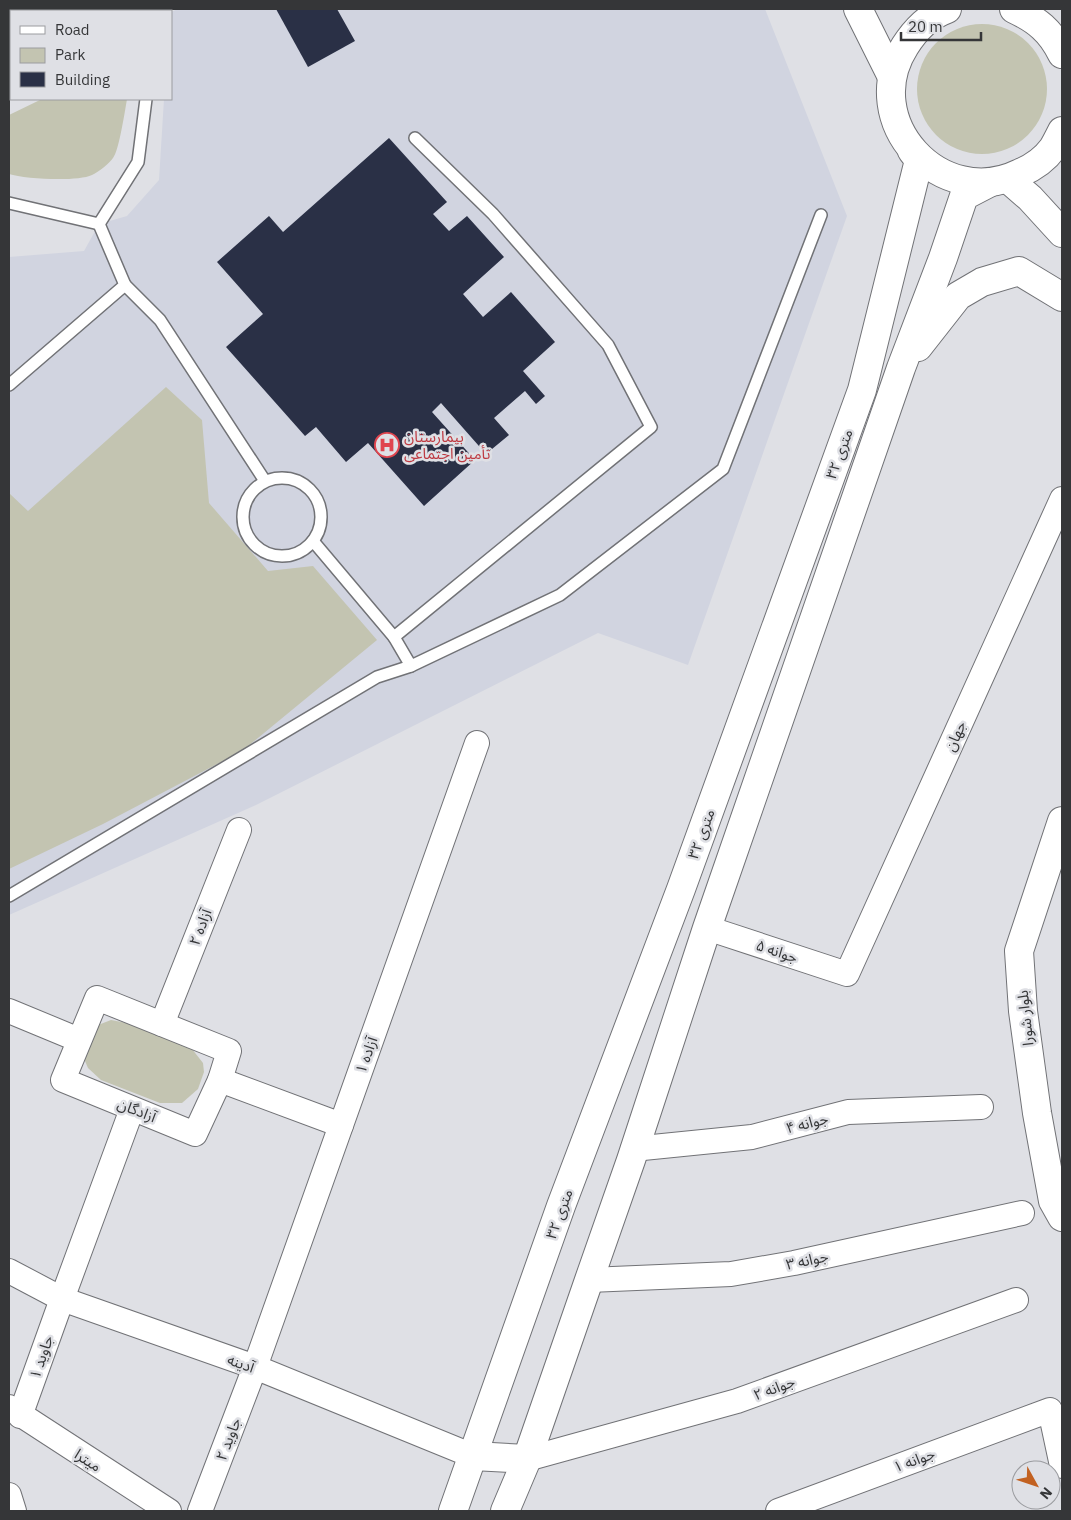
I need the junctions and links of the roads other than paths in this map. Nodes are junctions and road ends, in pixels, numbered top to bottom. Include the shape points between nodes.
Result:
1 (858, 9) edge
2 (1014, 9) edge
3 (939, 10) edge
4 (1062, 54) edge
5 (892, 77) junction
6 (146, 100) edge
7 (1062, 131) edge
8 (415, 138) dead end
9 (912, 151) junction
10 (999, 181) junction
11 (9, 203) edge
12 (821, 214) dead end
13 (99, 224) junction
14 (1062, 232) edge
15 (125, 284) junction
16 (1062, 297) edge
17 (901, 368) junction
18 (9, 385) edge
19 (266, 481) junction
20 (1062, 498) edge
21 (313, 541) junction
22 (394, 637) junction
23 (411, 666) junction
24 (748, 705) junction
25 (781, 716) junction
26 (477, 743) dead end
27 (1062, 821) edge
28 (239, 830) dead end
29 (9, 896) edge
30 (707, 928) junction
31 (847, 974) joint
32 (9, 1011) edge
33 (162, 1024) junction
34 (79, 1040) junction
35 (220, 1080) junction
36 (981, 1107) dead end
37 (132, 1109) junction
38 (341, 1125) junction
39 (634, 1149) junction
40 (1022, 1213) dead end
41 (1062, 1217) edge
42 (9, 1271) edge
43 (589, 1280) junction
44 (62, 1299) junction
45 (1016, 1300) dead end
46 (255, 1368) junction
47 (15, 1411) edge
48 (473, 1456) junction
49 (526, 1459) junction
50 (1062, 1466) edge
51 (9, 1495) edge
52 (14, 1511) edge
53 (169, 1511) edge
54 (200, 1511) edge
55 (453, 1511) edge
56 (505, 1511) edge
57 (778, 1511) edge

1 - 5 main road
2 - 4 main road via 1036,20 1055,40
3 - 5 main road via 912,34
5 - 9 main road via 894,116
6 - 13 lane via 138,162
7 - 10 main road, ۳۲ متری via 1052,149 1032,168
8 - 22 lane via 493,214 608,345 651,427
9 - 10 main road via 934,170 962,181
9 - 24 main road, ۳۲ متری via 919,160 862,390
10 - 14 main road via 1030,198
10 - 17 main road, ۳۲ متری via 964,196
11 - 13 lane
12 - 23 lane via 723,469 560,595
13 - 15 lane
15 - 18 lane
15 - 19 lane via 160,320
16 - 17 main road via 1019,270 982,282 958,296
17 - 25 main road, ۳۲ متری
19 - 21 lane via 278,477 291,478 313,492 322,516 320,529
19 - 21 lane via 255,488 244,505 243,524 247,537 266,554 279,557 292,556
20 - 31 street, جهان
21 - 22 lane
22 - 23 lane
23 - 29 lane via 377,677
24 - 25 main road
24 - 48 main road, ۳۲ متری via 561,1206
25 - 30 main road, ۳۲ متری
26 - 38 street, آزاده ۱
27 - 41 main road, بلوار شورا via 1019,951 1023,1011 1038,1113 1053,1200
28 - 33 street, آزاده ۲
30 - 31 street, جوانه ۵
30 - 39 main road, ۳۲ متری
32 - 34 street
33 - 34 street, آزادگان via 97,998
33 - 35 street, آزادگان via 229,1051
34 - 37 street, آزادگان via 63,1080
35 - 37 street, آزادگان via 195,1134
35 - 38 street
36 - 39 street, جوانه ۴ via 848,1112 752,1137
37 - 44 street
38 - 46 street, آزاده ۱
39 - 43 main road, ۳۲ متری
40 - 43 street, جوانه ۳ via 731,1274
42 - 44 street, آدینه
43 - 49 main road, ۳۲ متری
44 - 46 street, آدینه
44 - 47 street, جاوید ۱
45 - 49 street, جوانه ۲ via 737,1401
46 - 48 street, آدینه
46 - 54 street, جاوید ۲
47 - 53 street, میترا
48 - 49 main road
48 - 55 main road, ۳۲ متری
49 - 56 main road, ۳۲ متری
50 - 57 street, جوانه ۱ via 1050,1410
51 - 52 street

